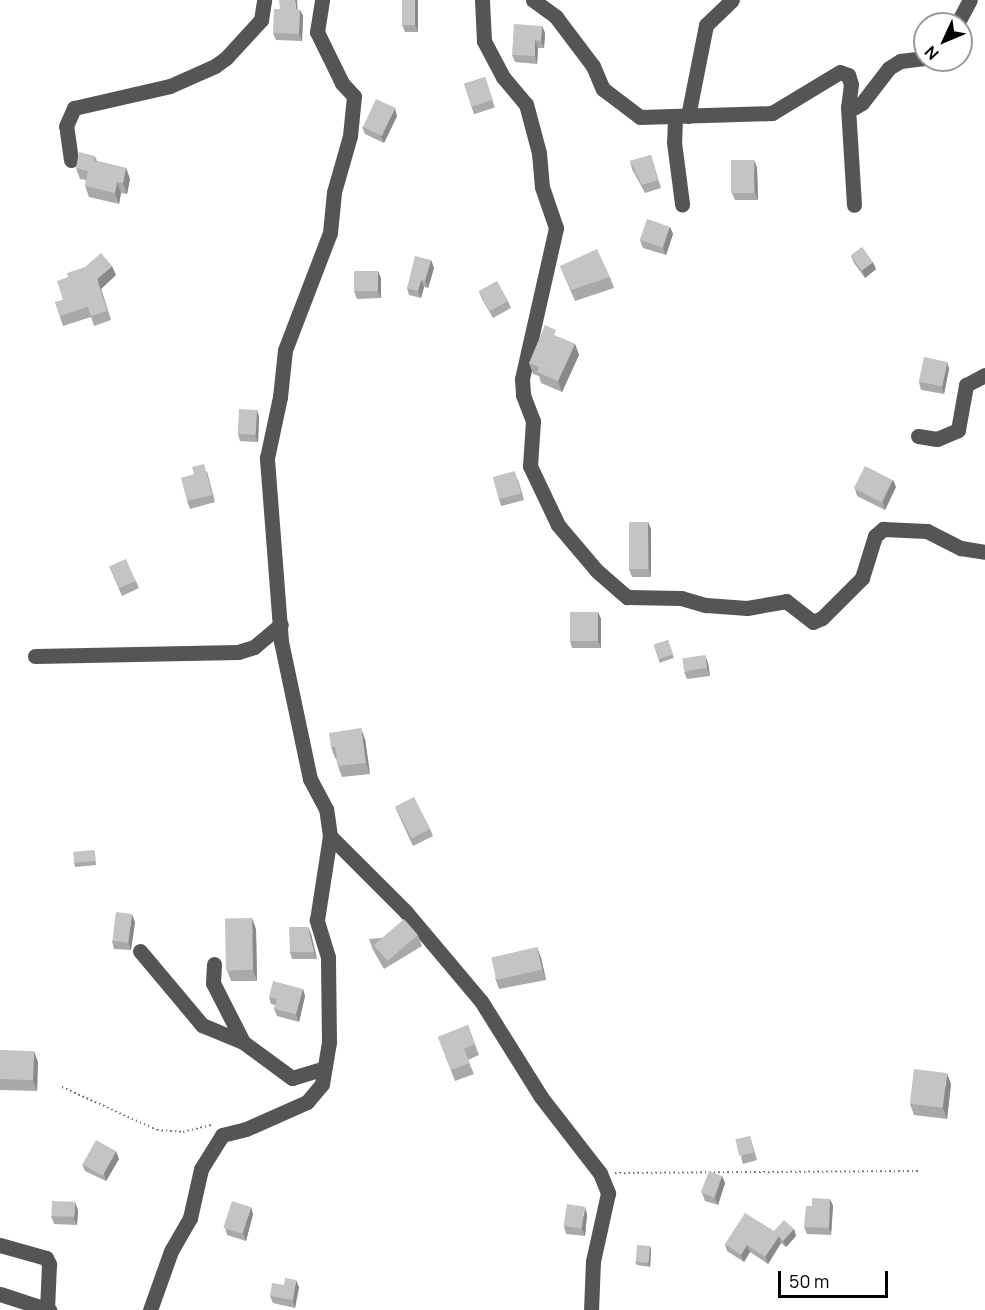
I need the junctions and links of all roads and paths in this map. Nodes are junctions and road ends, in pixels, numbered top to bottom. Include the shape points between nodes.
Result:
1 (264, 0) edge
2 (322, 0) edge
3 (482, 0) edge
4 (533, 0) edge
5 (732, 0) edge
6 (913, 59) edge
7 (848, 107) junction
8 (681, 116) junction
9 (71, 160) dead end
10 (682, 204) dead end
11 (854, 205) dead end
12 (985, 375) edge
13 (918, 436) dead end
14 (985, 552) edge
15 (280, 624) junction
16 (35, 656) dead end
17 (330, 836) junction
18 (140, 951) dead end
19 (214, 964) dead end
20 (243, 1042) junction
21 (325, 1068) junction
22 (62, 1087) dead end
23 (217, 1124) dead end
24 (918, 1171) dead end
25 (600, 1173) junction
26 (0, 1245) edge
27 (0, 1294) edge
28 (48, 1310) edge
29 (150, 1310) edge
30 (591, 1310) edge

1 - 9 street via 261,20 215,66 170,86 75,108 66,126
2 - 15 street via 317,32 342,83 354,96 330,233 285,350 267,458
3 - 14 street via 484,40 492,61 526,104 539,153 542,187 556,228 522,379 523,395 533,421 530,466 558,525 597,571 627,597 681,598 706,605 747,608 786,601 813,622 822,618 862,578 875,536 883,529 927,531 961,548
4 - 8 street via 556,17 613,100 640,117
5 - 8 street via 706,25
6 - 7 street via 889,68 862,103
7 - 8 street via 851,84 848,75 840,72 772,113
7 - 11 street
8 - 10 street via 674,142
12 - 13 street via 966,385 958,430 937,439
15 - 16 street via 254,646 238,652
15 - 17 street via 310,779 326,809
17 - 21 street via 317,920 328,957 329,1042
17 - 25 street via 406,912 481,1001 542,1097
18 - 20 street via 202,1025
19 - 20 street via 213,983
20 - 21 street via 292,1078
21 - 29 street via 322,1084 307,1102 246,1129 222,1135 201,1169 190,1218 171,1251
22 - 23 path via 157,1130 183,1132
24 - 25 path
25 - 30 street via 608,1193 593,1262
26 - 28 street via 46,1258
27 - 28 street

